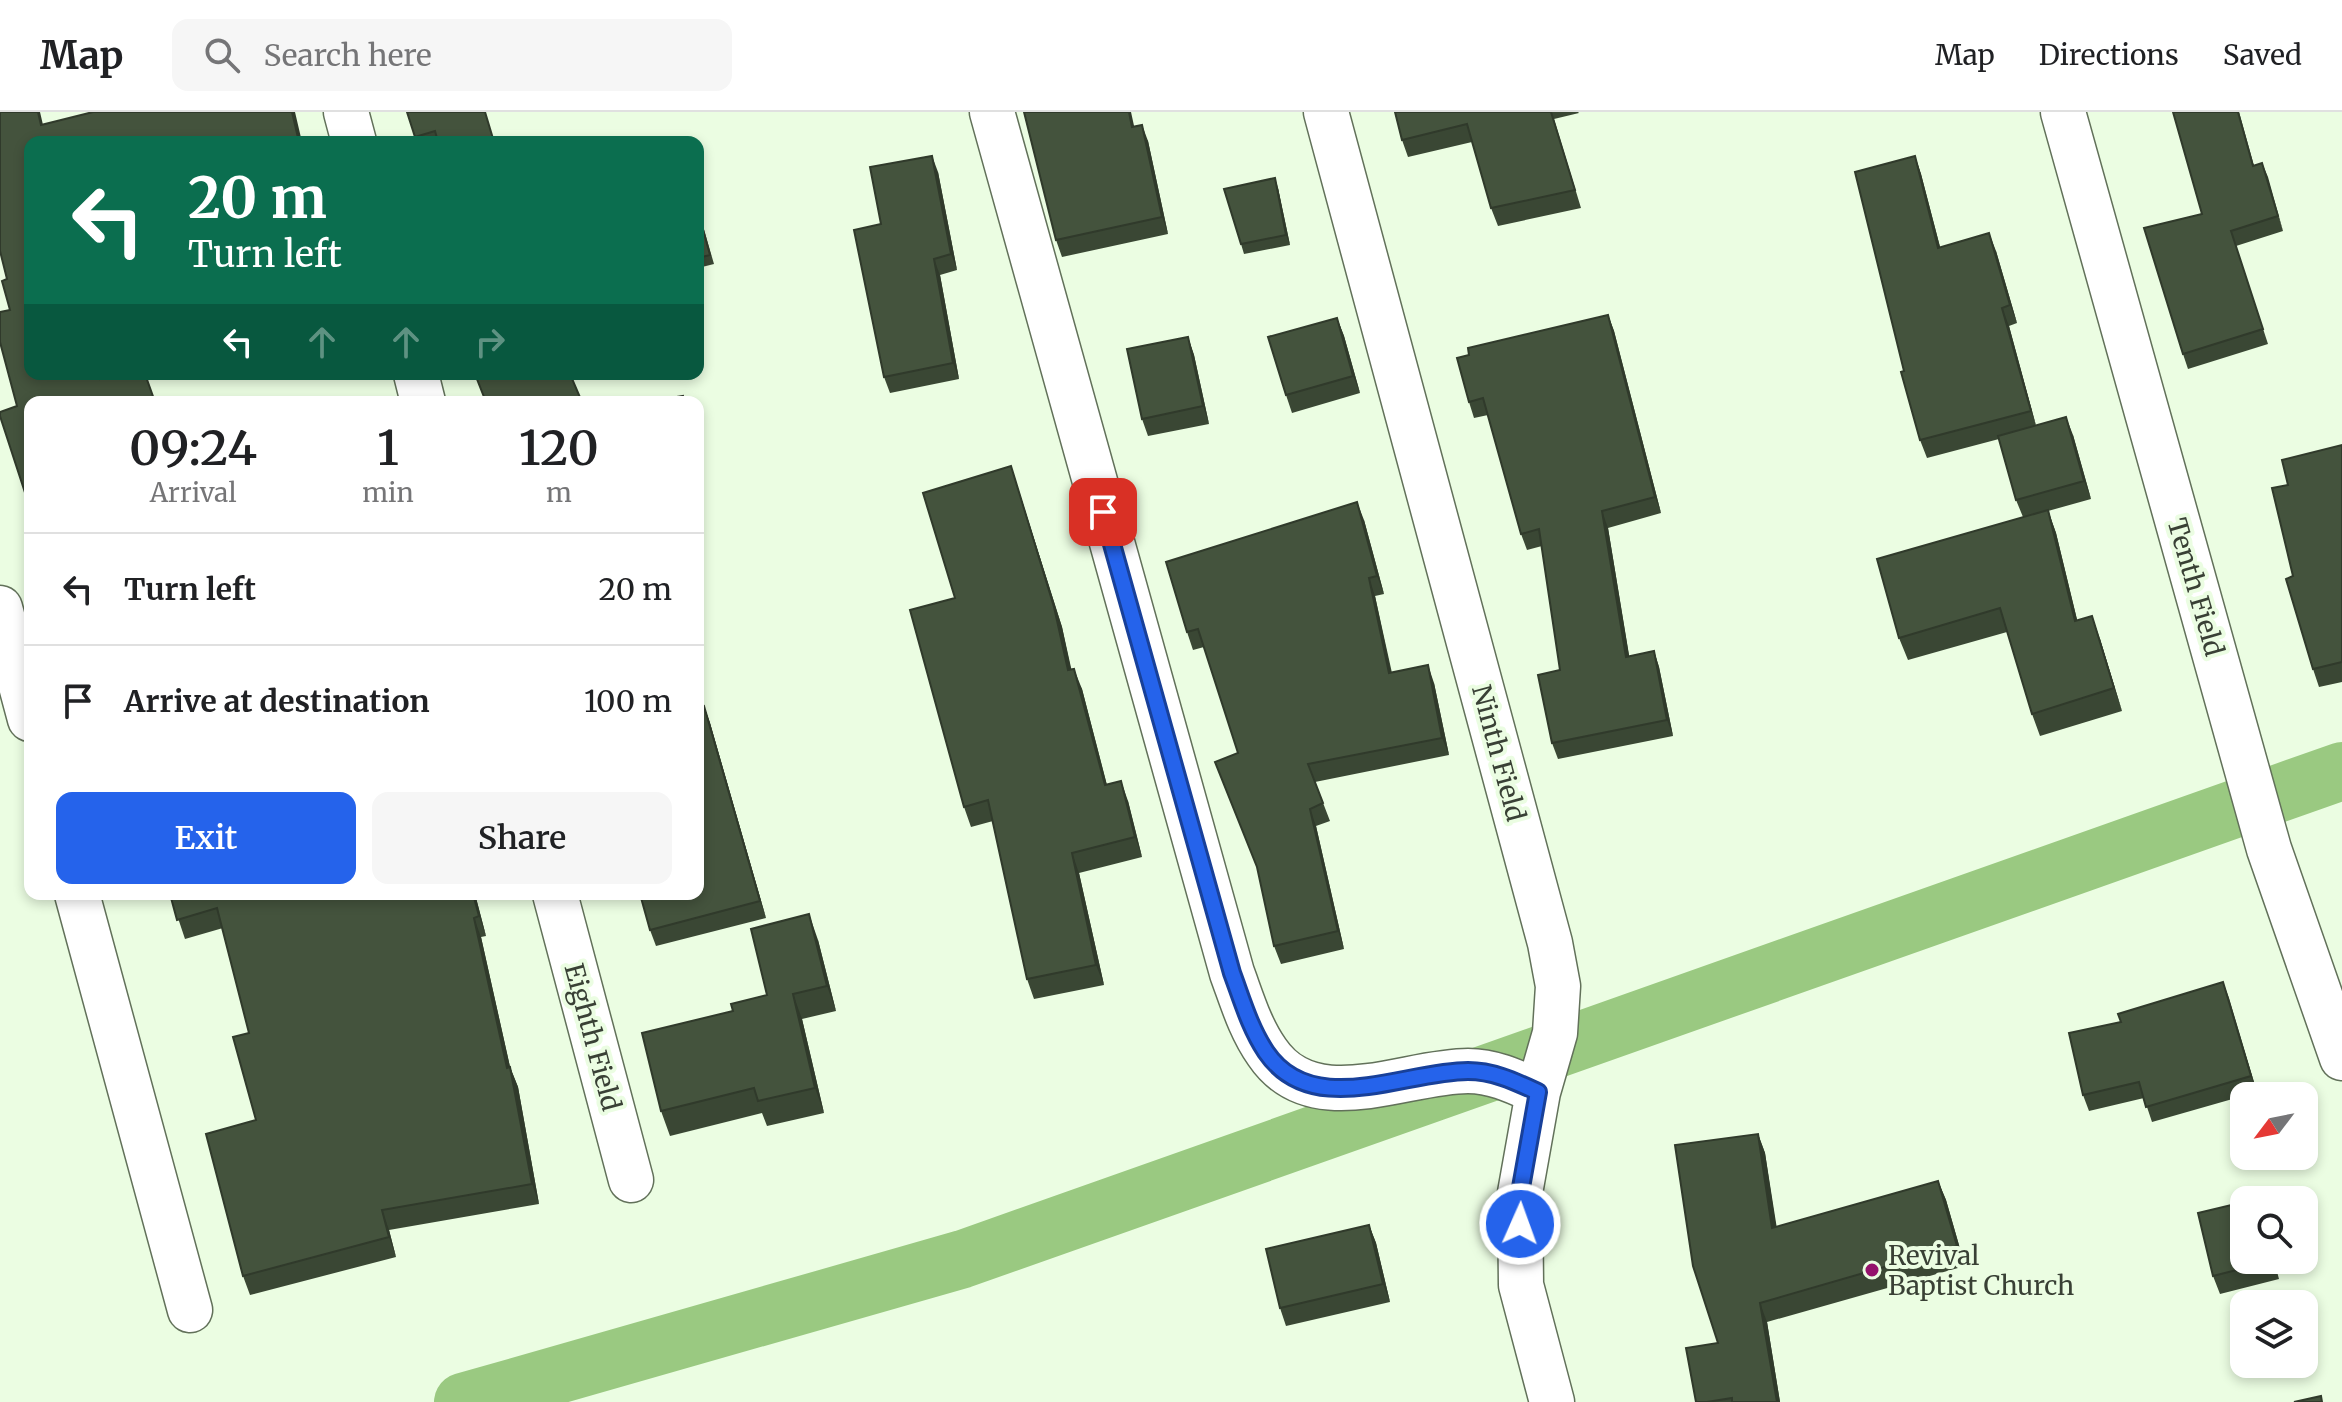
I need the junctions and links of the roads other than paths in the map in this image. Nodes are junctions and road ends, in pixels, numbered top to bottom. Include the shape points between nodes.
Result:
1 (346, 112) edge
2 (992, 112) edge
3 (1326, 112) edge
4 (2063, 112) edge
5 (352, 136) edge
6 (0, 608) edge
7 (24, 697) edge
8 (79, 900) edge
9 (557, 900) edge
10 (2342, 1058) edge
11 (1538, 1092) junction
12 (631, 1180) dead end
13 (190, 1310) dead end
14 (1552, 1402) edge

1 - 5 street
2 - 11 street via 1228,958 1268,1055 1308,1085 1355,1088 1470,1071 1501,1076
3 - 11 street, Ninth Field via 1550,943 1558,986 1555,1033
4 - 10 street, Tenth Field via 2269,849
6 - 7 street
8 - 13 street
9 - 12 street, Eighth Field
11 - 14 street, Ninth Field via 1520,1193 1521,1285

